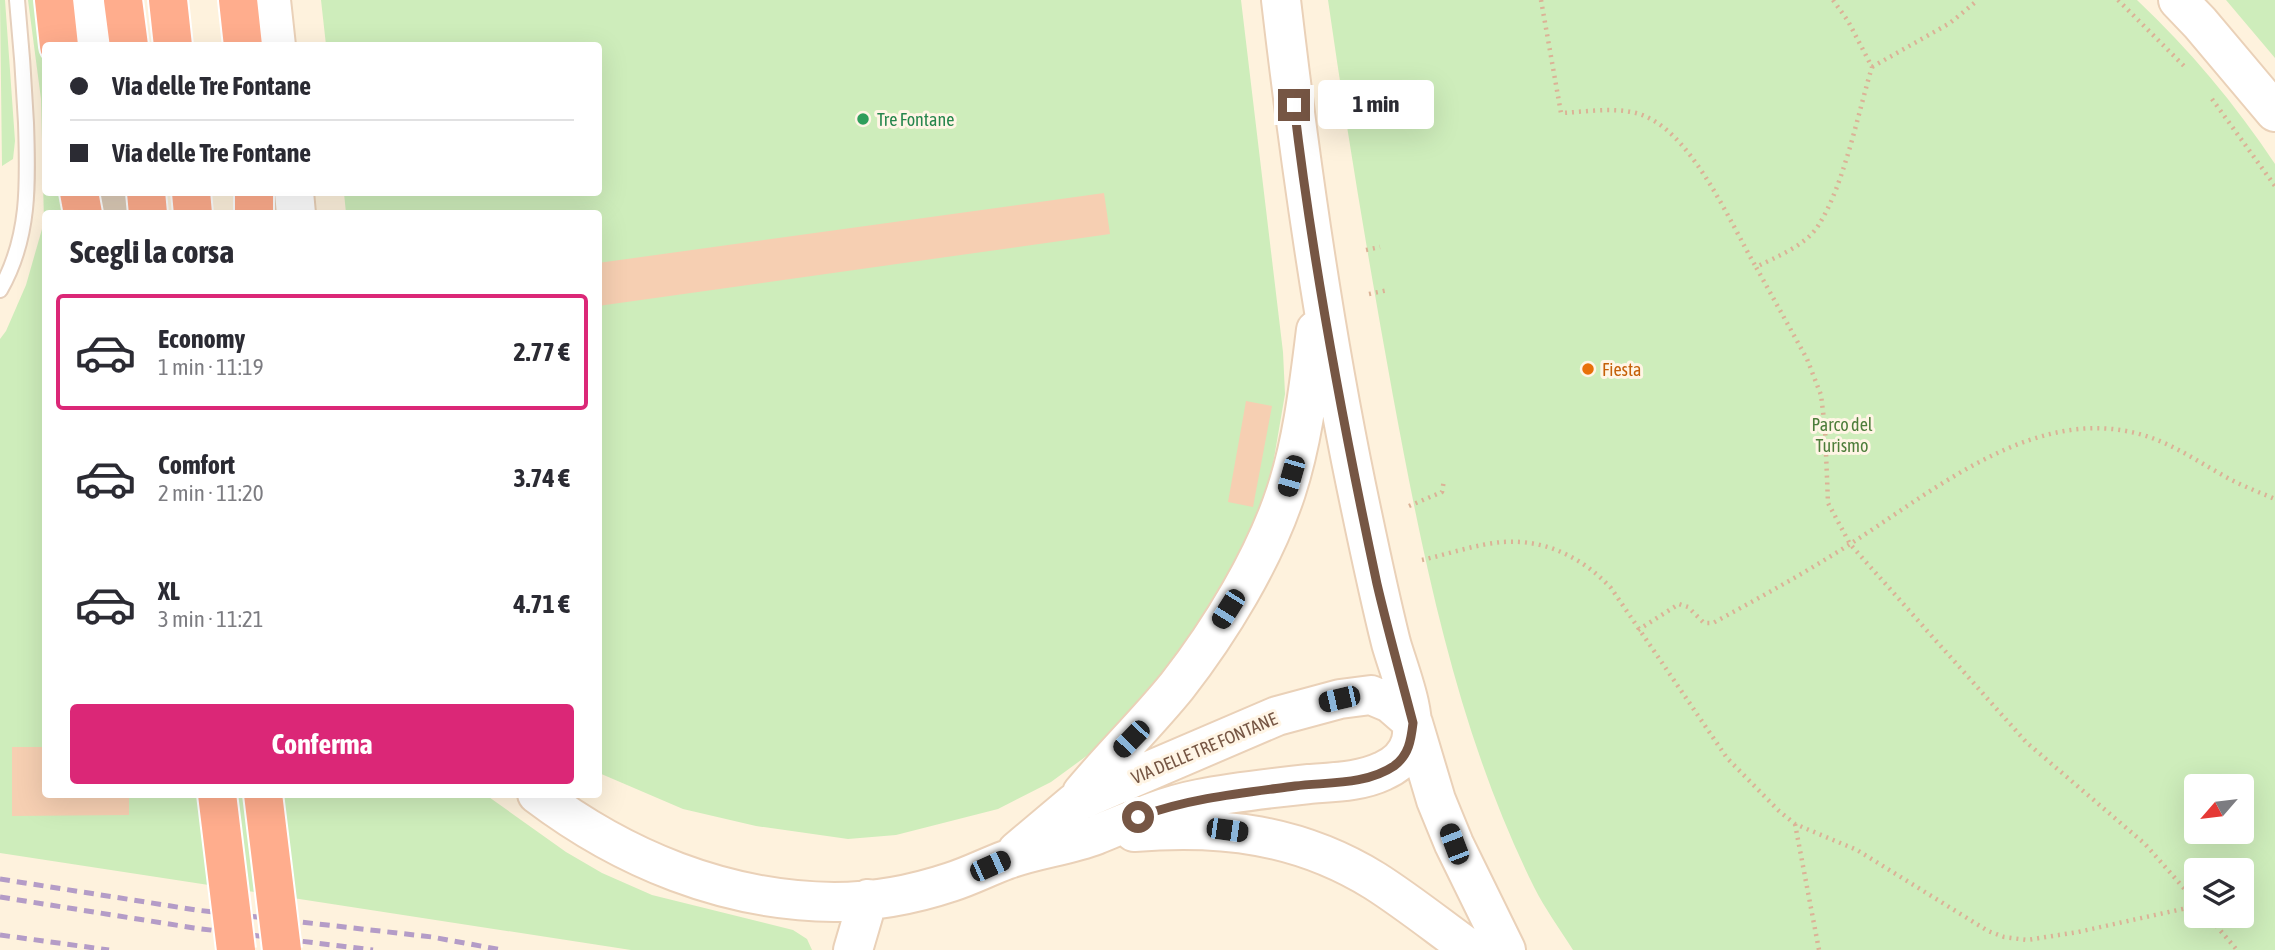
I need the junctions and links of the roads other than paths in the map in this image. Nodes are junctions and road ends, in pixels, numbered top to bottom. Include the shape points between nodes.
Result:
1 (17, 0) edge
2 (54, 0) edge
3 (90, 0) edge
4 (123, 0) edge
5 (168, 0) edge
6 (238, 0) edge
7 (271, 0) edge
8 (1281, 0) edge
9 (2178, 0) edge
10 (59, 42) edge
11 (95, 42) edge
12 (128, 42) edge
13 (173, 42) edge
14 (243, 42) edge
15 (276, 42) edge
16 (2275, 112) edge
17 (0, 290) edge
18 (1321, 301) junction
19 (1413, 723) junction
20 (217, 798) edge
21 (263, 798) edge
22 (542, 798) edge
23 (1074, 803) junction
24 (1093, 836) junction
25 (1007, 859) junction
26 (868, 899) junction
27 (236, 950) edge
28 (282, 950) edge
29 (853, 950) edge
30 (1471, 950) edge
31 (1506, 950) edge

1 - 17 lane via 28,190 23,231
2 - 10 highway
3 - 11 main road
4 - 12 highway
5 - 13 highway
6 - 14 highway
7 - 15 main road
8 - 18 main road, VIA DELLE TRE FONTANE
9 - 16 main road
18 - 19 main road, VIA DELLE TRE FONTANE via 1365,525
18 - 23 main road via 1295,459 1264,546 1179,683
19 - 23 main road, VIA DELLE TRE FONTANE via 1378,697 1339,699 1231,734
19 - 24 main road, VIA DELLE TRE FONTANE via 1405,756 1380,773 1202,798
19 - 31 main road via 1454,844
20 - 27 highway, bridge
21 - 28 highway, bridge
22 - 26 main road, VIA DELLE TRE FONTANE via 621,848 690,877 805,900
23 - 25 main road, VIA DELLE TRE FONTANE
24 - 25 main road, VIA DELLE TRE FONTANE
24 - 30 main road via 1227,830 1285,842 1375,881
25 - 26 main road, VIA DELLE TRE FONTANE via 953,881
26 - 29 main road

